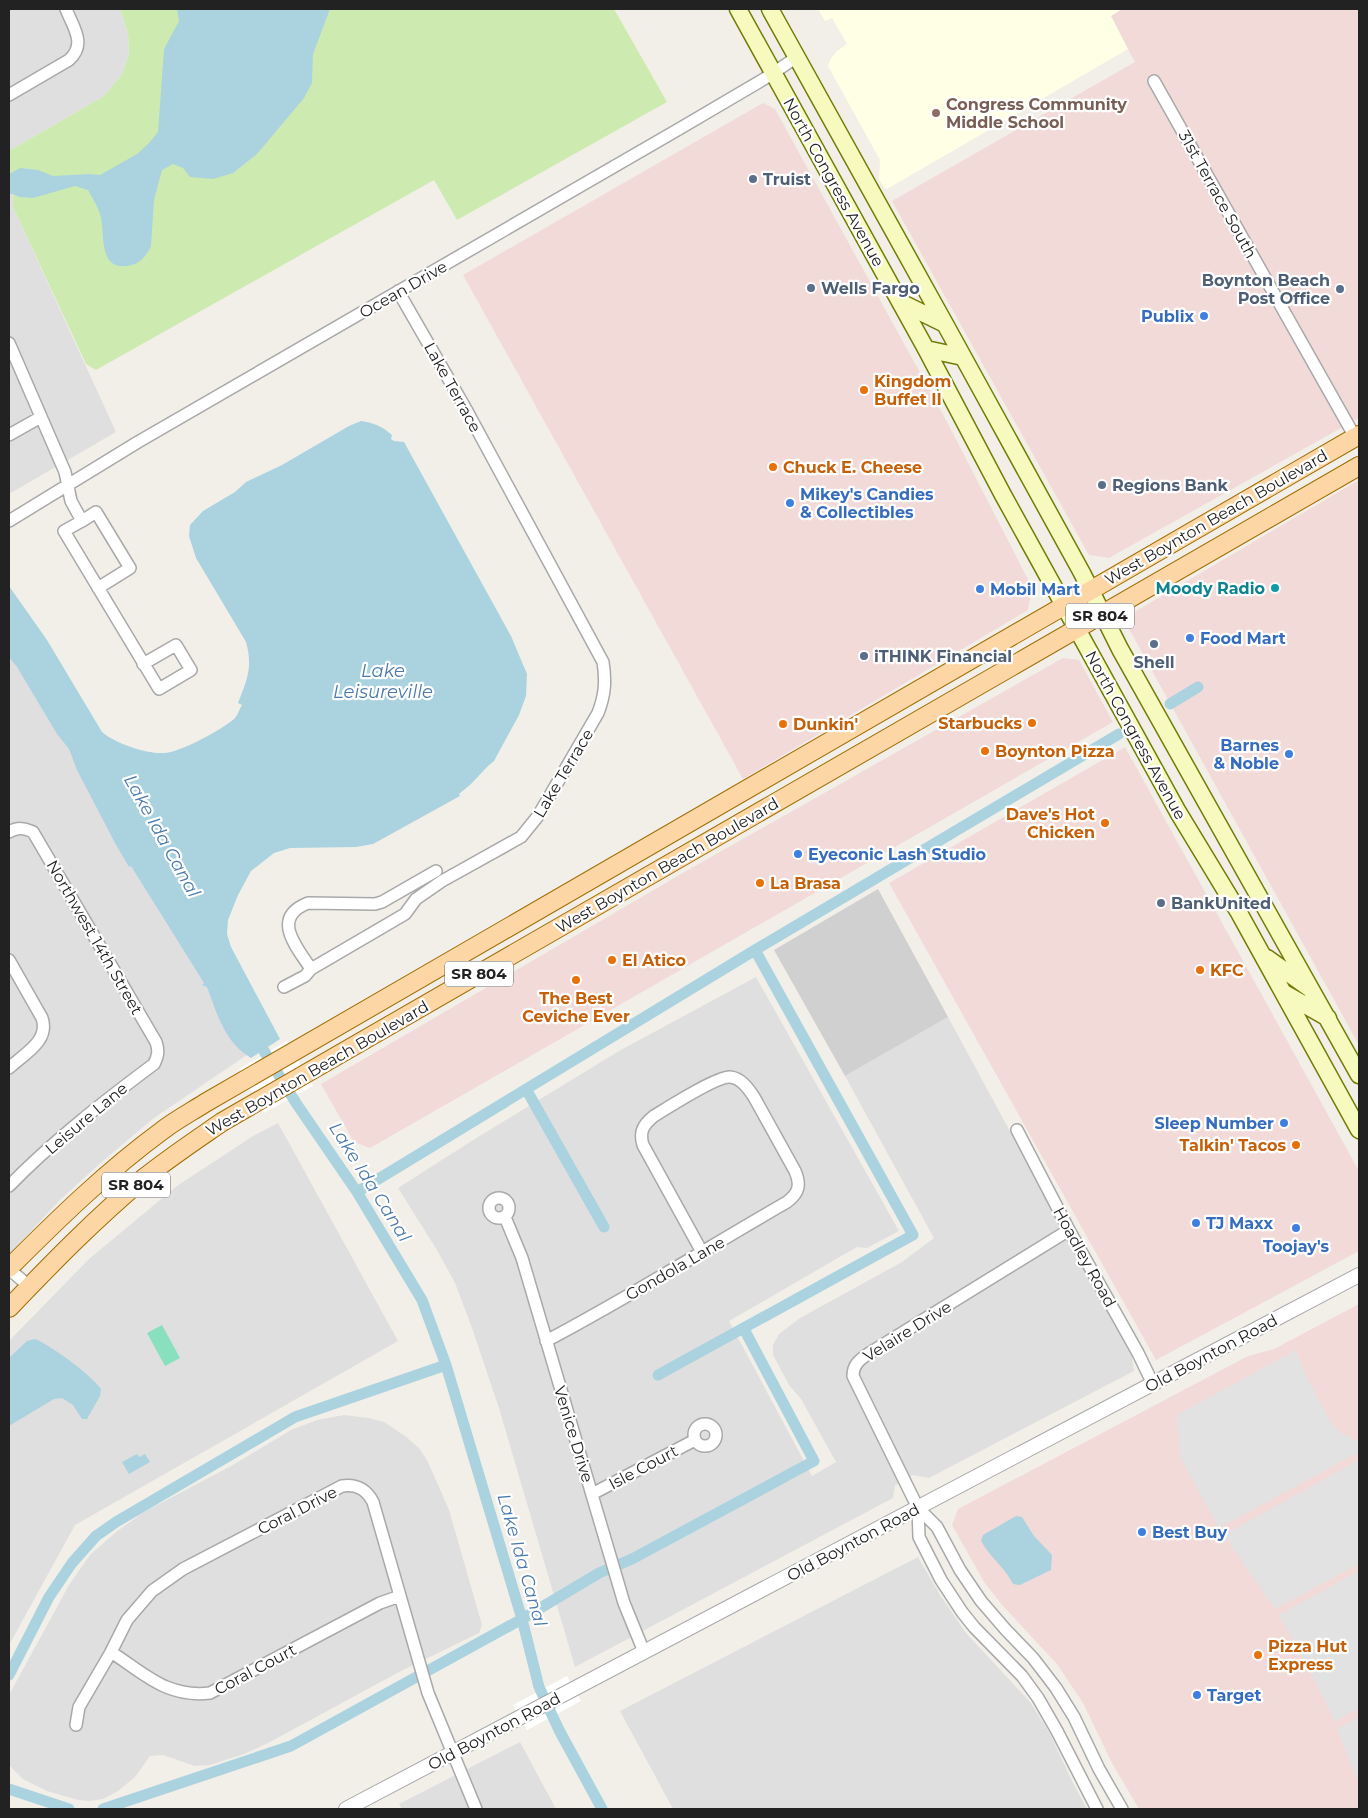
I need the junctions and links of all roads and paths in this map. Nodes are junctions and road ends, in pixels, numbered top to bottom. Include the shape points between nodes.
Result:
1 (66, 9) edge
2 (738, 9) edge
3 (770, 9) edge
4 (797, 57) junction
5 (774, 73) junction
6 (1154, 81) dead end
7 (9, 95) edge
8 (398, 291) junction
9 (900, 302) junction
10 (945, 324) junction
11 (9, 343) edge
12 (926, 349) junction
13 (963, 357) junction
14 (41, 417) junction
15 (9, 435) edge
16 (1357, 436) edge
17 (1359, 466) edge
18 (68, 486) junction
19 (9, 521) edge
20 (82, 521) junction
21 (98, 588) junction
22 (1090, 590) junction
23 (1064, 605) junction
24 (1103, 615) junction
25 (1078, 629) junction
26 (143, 664) dead end
27 (798, 760) junction
28 (764, 780) junction
29 (788, 795) junction
30 (752, 816) junction
31 (9, 832) edge
32 (436, 871) dead end
33 (1262, 955) junction
34 (9, 960) edge
35 (311, 970) junction
36 (284, 987) dead end
37 (1312, 990) junction
38 (1283, 992) junction
39 (1328, 1018) junction
40 (158, 1049) joint
41 (9, 1068) edge
42 (1359, 1075) edge
43 (1017, 1130) dead end
44 (1359, 1130) edge
45 (9, 1186) edge
46 (504, 1217) dead end
47 (1069, 1230) junction
48 (702, 1252) junction
49 (9, 1268) edge
50 (1359, 1275) edge
51 (16, 1296) edge
52 (546, 1341) junction
53 (1153, 1384) junction
54 (695, 1440) dead end
55 (592, 1494) junction
56 (918, 1508) junction
57 (400, 1596) junction
58 (111, 1652) junction
59 (644, 1652) junction
60 (76, 1725) dead end
61 (453, 1753) junction
62 (346, 1809) edge
63 (476, 1809) edge
64 (1097, 1809) edge
65 (1122, 1809) edge

1 - 7 street via 79,40 75,54
2 - 5 main road, North Congress Avenue
3 - 4 main road, North Congress Avenue
4 - 5 street, Ocean Drive
4 - 10 main road, North Congress Avenue
5 - 8 street, Ocean Drive
5 - 9 main road, North Congress Avenue
6 - 16 street, 31st Terrace South
8 - 18 street, Ocean Drive
8 - 35 street, Lake Terrace via 603,662 604,698 563,775 526,831 421,895 405,914
9 - 10 main road
9 - 12 main road, North Congress Avenue
10 - 13 main road, North Congress Avenue
11 - 14 street
12 - 13 main road
12 - 23 main road, North Congress Avenue
13 - 22 main road, North Congress Avenue
14 - 15 street
14 - 18 street
16 - 22 main road, West Boynton Beach Boulevard / SR 804
17 - 24 main road, West Boynton Beach Boulevard / SR 804
18 - 19 street, Ocean Drive
18 - 20 street via 71,501
20 - 21 street via 64,531
20 - 21 street via 96,512 130,568
21 - 26 street
22 - 23 main road, West Boynton Beach Boulevard / SR 804
22 - 24 main road, North Congress Avenue
23 - 25 main road, North Congress Avenue
23 - 27 main road, West Boynton Beach Boulevard / SR 804
24 - 25 main road, West Boynton Beach Boulevard / SR 804
24 - 37 main road, North Congress Avenue
25 - 29 main road, West Boynton Beach Boulevard / SR 804
25 - 33 main road, North Congress Avenue via 1178,812
27 - 28 main road, West Boynton Beach Boulevard / SR 804
27 - 29 main road
28 - 30 main road
28 - 49 main road, West Boynton Beach Boulevard / SR 804 via 164,1128 92,1187
29 - 30 main road, West Boynton Beach Boulevard / SR 804
30 - 51 main road, West Boynton Beach Boulevard / SR 804 via 222,1122 145,1178
31 - 40 street, Northwest 14th Street via 19,828 33,832
32 - 35 street via 375,904 308,903 298,908 288,924 289,933
33 - 37 main road
33 - 38 main road, North Congress Avenue
34 - 41 street via 45,1026 41,1040
35 - 36 street, Lake Terrace
37 - 39 main road, North Congress Avenue
38 - 39 main road
38 - 44 main road, North Congress Avenue
39 - 42 main road, North Congress Avenue
40 - 45 street, Leisure Lane via 154,1064 96,1108
43 - 47 street, Hoadley Road
46 - 52 street, Venice Drive via 522,1258
47 - 53 street, Hoadley Road
47 - 56 street, Velaire Drive via 856,1364 853,1376 857,1387
48 - 48 street, Gondola Lane via 643,1145 642,1128 654,1116 716,1080 731,1077 746,1086 754,1097 797,1176 798,1189 787,1202
48 - 52 street, Gondola Lane
49 - 51 street
50 - 53 street, Old Boynton Road
52 - 55 street, Venice Drive
53 - 56 street, Old Boynton Road
54 - 55 street, Isle Court
55 - 59 street, Venice Drive via 624,1603
56 - 59 street, Old Boynton Road
56 - 64 street via 919,1537 946,1588 974,1627 1022,1676 1038,1698
56 - 65 street via 937,1527 981,1601 1056,1688
57 - 58 street, Coral Court via 380,1603 210,1693 193,1695 173,1691
57 - 58 street, Coral Drive via 369,1496 357,1486 342,1486 167,1579 138,1605
57 - 61 street, Coral Drive via 428,1693
58 - 60 street, Coral Drive via 80,1707
59 - 61 street, Old Boynton Road
61 - 62 street, Old Boynton Road
61 - 63 street, Coral Drive

